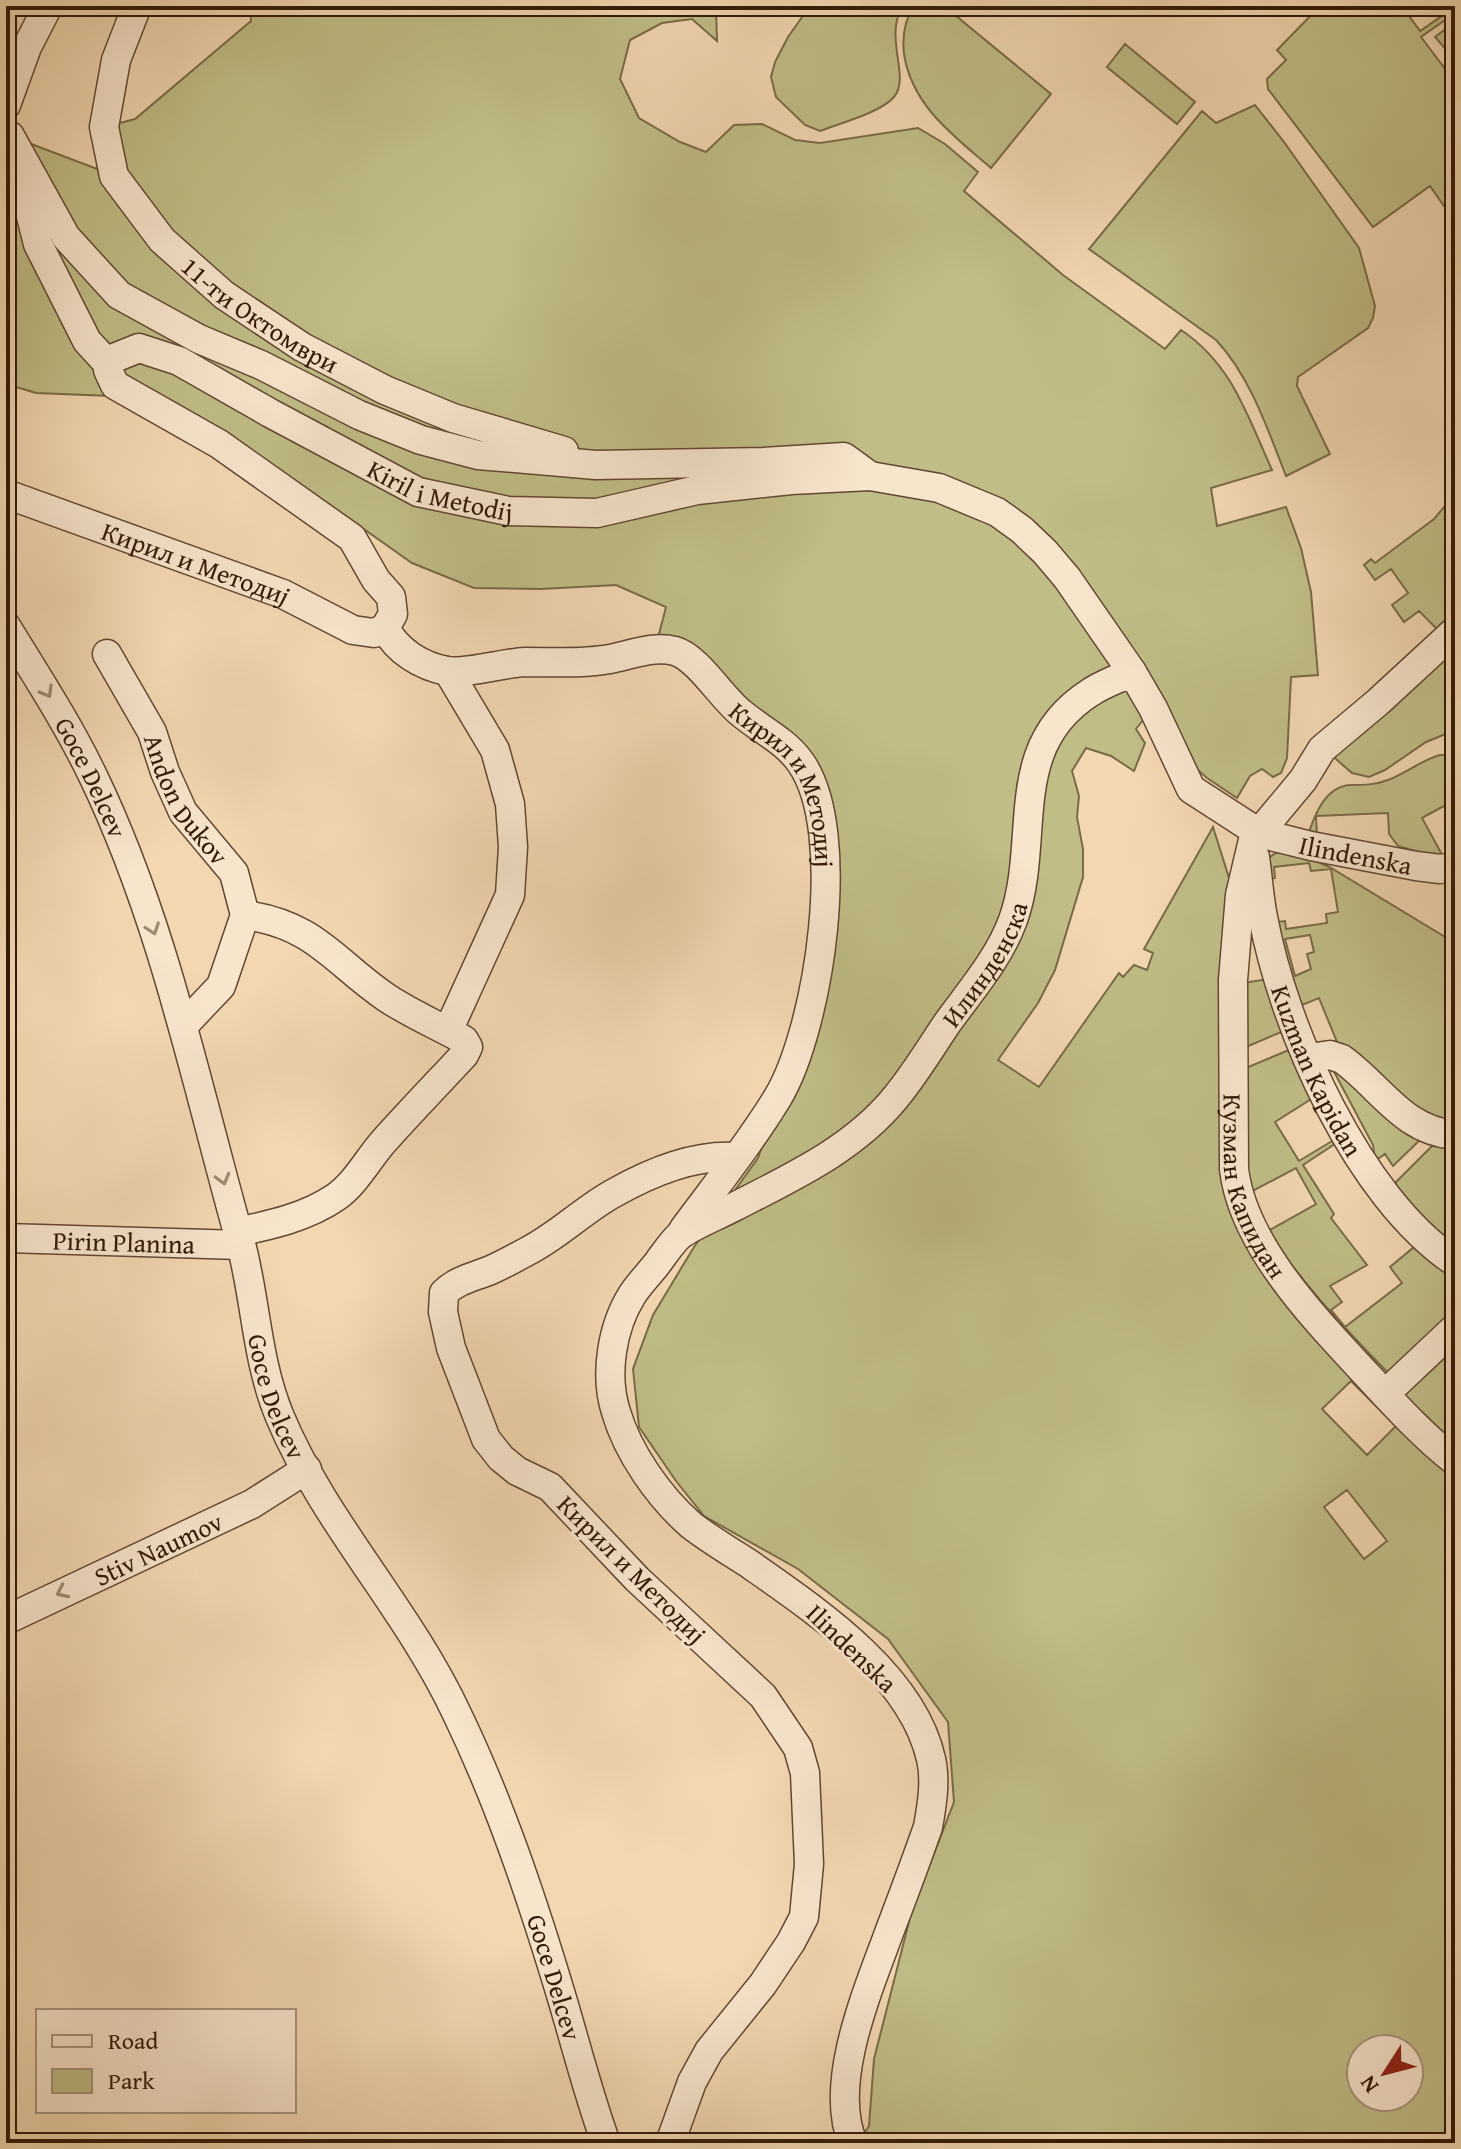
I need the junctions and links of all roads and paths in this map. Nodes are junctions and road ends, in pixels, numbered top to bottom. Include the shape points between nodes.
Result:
1 (48, 6) edge
2 (137, 6) edge
3 (6, 105) edge
4 (8, 127) edge
5 (109, 365) junction
6 (608, 465) junction
7 (870, 476) junction
8 (6, 494) edge
9 (6, 626) edge
10 (385, 628) junction
11 (1455, 631) edge
12 (107, 654) dead end
13 (448, 671) junction
14 (1132, 672) junction
15 (1256, 836) junction
16 (1455, 867) edge
17 (245, 915) junction
18 (184, 1025) junction
19 (448, 1031) junction
20 (1309, 1058) junction
21 (1455, 1135) edge
22 (736, 1157) junction
23 (679, 1236) junction
24 (6, 1238) edge
25 (239, 1239) junction
26 (1455, 1262) edge
27 (1455, 1328) edge
28 (1385, 1394) junction
29 (1455, 1461) edge
30 (307, 1469) junction
31 (6, 1620) edge
32 (606, 2143) edge
33 (670, 2143) edge
34 (853, 2143) edge

1 - 3 street
2 - 6 street, 11-ти Октомври via 116,60 104,127 114,176 162,240 224,295 302,347 385,390 453,418
4 - 5 street via 38,244 87,341
4 - 6 street via 66,237 119,295 186,332 421,440 478,455
5 - 7 street, Kiril i Metodij via 139,348 179,361 418,492 508,511 597,513 697,490
5 - 10 street via 115,385 219,444 352,538 391,597 393,614
6 - 7 street via 844,457
7 - 14 street, Kiril i Metodij via 939,488 1010,520 1056,563
8 - 10 street, Кирил и Методиј via 283,594 353,630 374,633
9 -> 18 street, Goce Delcev via 93,776 130,863
10 - 13 street via 406,655
11 - 15 street via 1322,749
12 - 17 street, Andon Dukov via 152,732 183,812 234,873
13 - 19 street via 495,750 510,804 513,847 510,895
13 - 22 street, Кирил и Методиј via 678,651 729,704 802,764 818,803 825,848 821,948 808,1017 779,1095
14 - 15 street via 1191,789
14 - 23 street, Илинденска via 1071,706 1044,740 1033,780 1024,877 1007,936 898,1094 839,1151
15 - 16 street, Ilindenska via 1416,866
15 - 20 street, Kuzman Kapidan via 1263,917 1273,959
15 - 28 street, Кузман Капидан via 1240,895 1233,980 1237,1191 1253,1230 1297,1295
17 - 18 street via 221,986
17 - 19 street via 269,918 314,938 387,998
18 -> 25 street, Goce Delcev
19 - 25 street, Pirin Planina via 464,1040 464,1055 350,1185 312,1211
20 - 21 street via 1342,1059 1418,1126
20 - 26 street, Kuzman Kapidan via 1379,1189 1416,1231
22 - 23 street, Кирил и Методиј
22 - 33 street, Кирил и Методиј via 713,1155 644,1179 612,1194 530,1250 453,1284 444,1293 451,1348 486,1439 517,1471 550,1487 637,1579 763,1696 798,1748 805,1773 809,1864 804,1917 763,1984 709,2051
23 - 34 street, Ilindenska via 631,1296 619,1325 610,1386 629,1443 667,1501 692,1526 805,1603 871,1661 912,1710 933,1763 928,1827 858,2016 846,2077 847,2128
24 - 25 street, Pirin Planina
25 - 30 street, Goce Delcev via 264,1372
27 - 28 street
28 - 29 street, Кузман Капидан
30 -> 31 street, Stiv Naumov via 252,1504
30 - 32 street, Goce Delcev via 423,1650 505,1822

